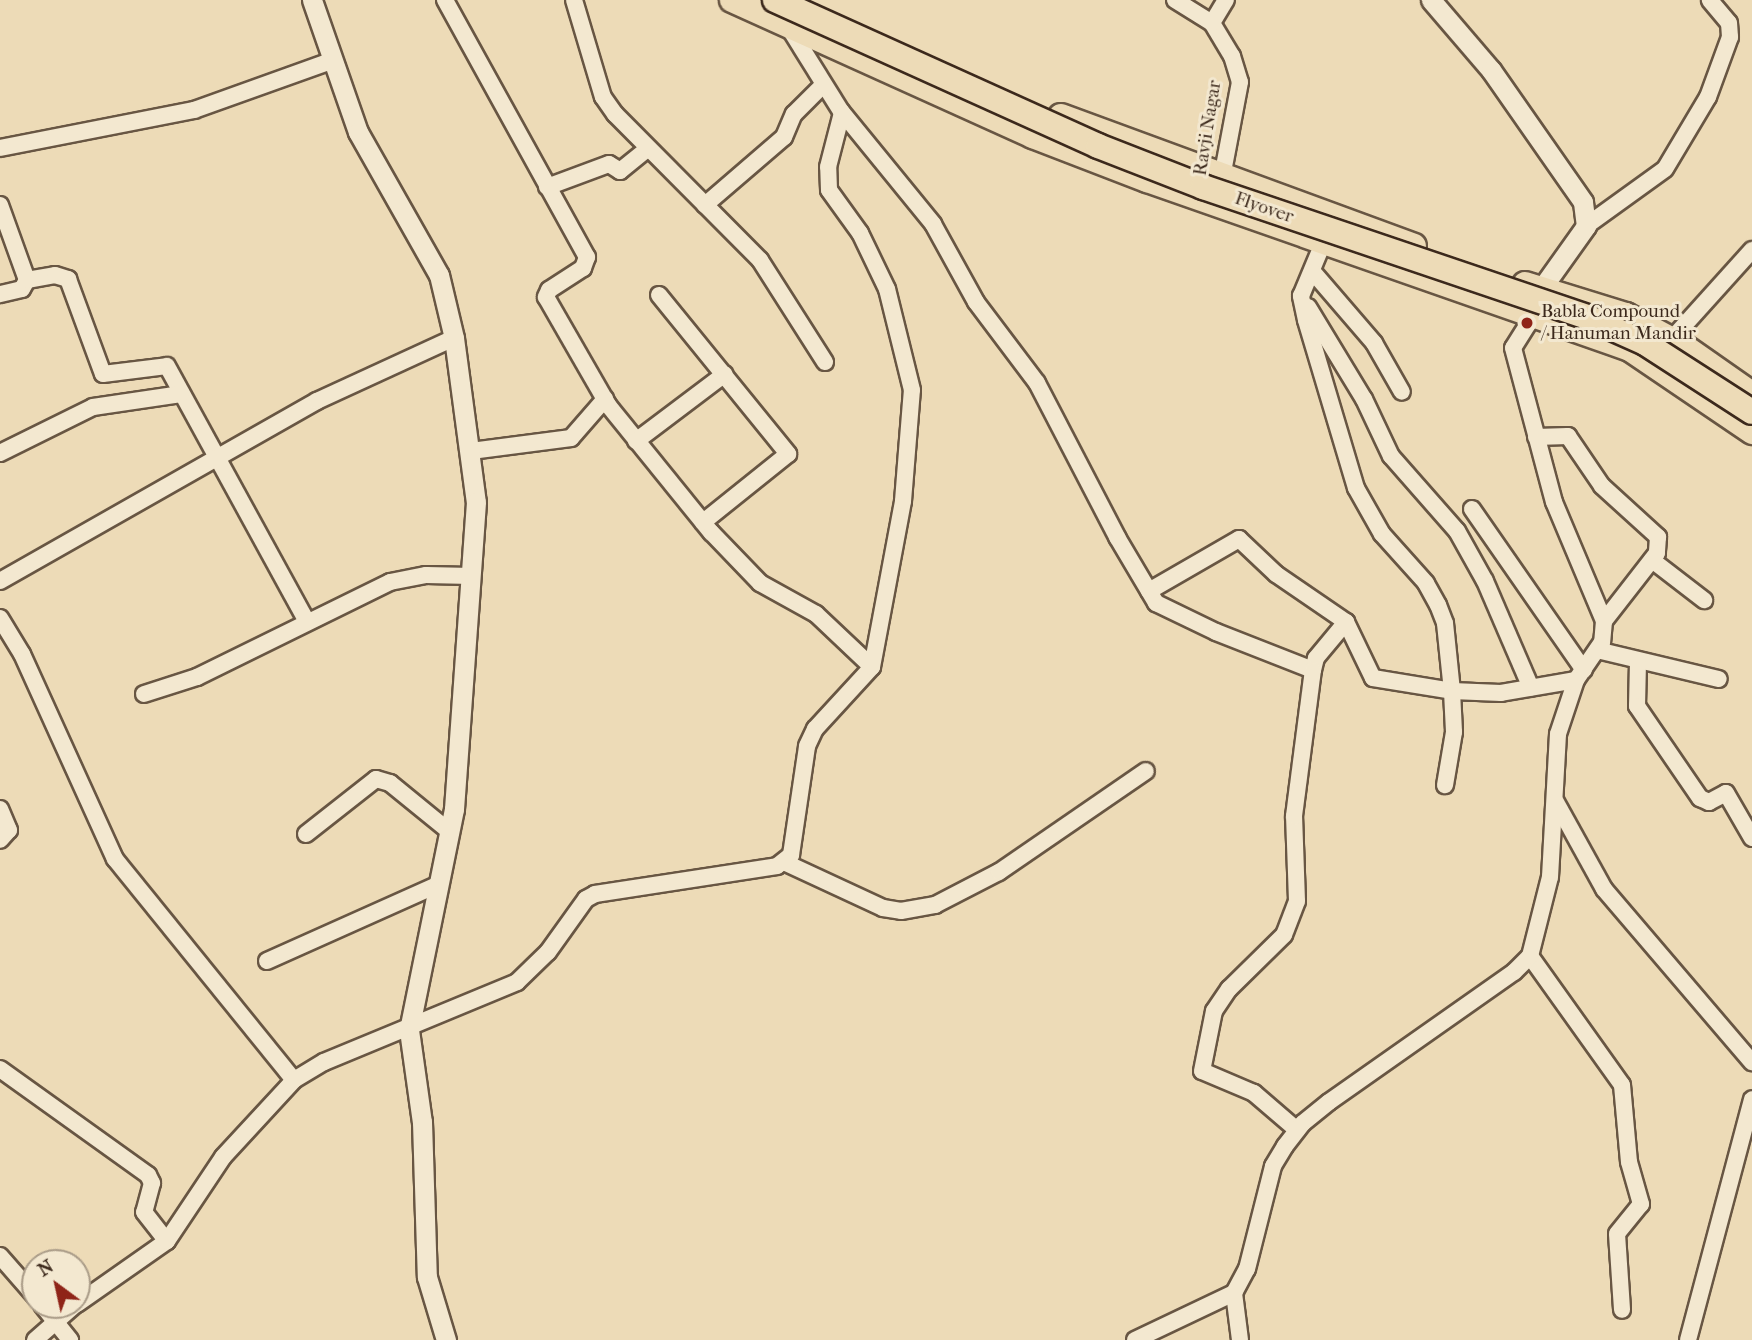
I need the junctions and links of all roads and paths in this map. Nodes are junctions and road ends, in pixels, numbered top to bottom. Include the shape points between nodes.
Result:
1 (312, 0) edge
2 (445, 0) edge
3 (574, 0) edge
4 (732, 0) edge
5 (775, 0) edge
6 (796, 0) edge
7 (1175, 0) edge
8 (1226, 0) edge
9 (1431, 0) edge
10 (1710, 0) edge
11 (1212, 23) junction
12 (787, 24) junction
13 (331, 61) junction
14 (824, 84) junction
15 (842, 113) junction
16 (0, 148) edge
17 (648, 148) junction
18 (1222, 177) junction
19 (547, 187) junction
20 (0, 205) edge
21 (705, 205) junction
22 (1216, 206) junction
23 (1332, 217) junction
24 (1586, 226) junction
25 (1323, 245) junction
26 (1752, 250) edge
27 (1313, 272) junction
28 (27, 280) junction
29 (0, 294) edge
30 (659, 295) dead end
31 (1301, 296) junction
32 (1538, 301) junction
33 (454, 338) junction
34 (1671, 340) junction
35 (825, 362) dead end
36 (725, 374) junction
37 (1402, 392) dead end
38 (181, 394) junction
39 (1752, 394) edge
40 (605, 399) junction
41 (1752, 412) edge
42 (1752, 432) edge
43 (1536, 437) junction
44 (636, 441) junction
45 (471, 451) junction
46 (0, 453) edge
47 (216, 459) junction
48 (1472, 509) dead end
49 (702, 522) junction
50 (1652, 560) junction
51 (472, 576) junction
52 (0, 582) edge
53 (1149, 591) junction
54 (1704, 600) dead end
55 (0, 618) edge
56 (1346, 621) junction
57 (1604, 621) junction
58 (307, 622) junction
59 (1597, 650) junction
60 (1638, 662) junction
61 (872, 667) junction
62 (1312, 670) junction
63 (1580, 675) junction
64 (1719, 680) dead end
65 (1531, 688) junction
66 (1452, 691) junction
67 (144, 694) dead end
68 (1146, 772) dead end
69 (1445, 785) dead end
70 (1553, 797) junction
71 (0, 809) edge
72 (450, 832) junction
73 (306, 834) dead end
74 (1752, 838) edge
75 (0, 840) edge
76 (786, 863) junction
77 (439, 884) junction
78 (1530, 956) junction
79 (267, 961) dead end
80 (409, 1030) junction
81 (1752, 1062) edge
82 (0, 1069) edge
83 (294, 1080) junction
84 (1752, 1098) edge
85 (1297, 1130) junction
86 (167, 1241) junction
87 (0, 1256) edge
88 (21, 1280) edge
89 (1234, 1293) junction
90 (91, 1294) edge
91 (1622, 1310) dead end
92 (58, 1319) edge
93 (56, 1321) junction
94 (36, 1340) edge
95 (69, 1340) edge
96 (446, 1340) edge
97 (1135, 1340) edge
98 (1240, 1340) edge
99 (1688, 1340) edge

1 - 13 street
2 - 19 street
3 - 17 street via 603,97
4 - 12 main road
5 - 41 main road, Flyover, bridge via 1086,140 1191,182 1587,317 1645,343
6 - 12 street
6 - 18 main road via 1090,129
7 - 11 street, Ravji Nagar
8 - 11 street
9 - 24 street via 1491,70 1574,188 1583,202
10 - 24 street via 1729,23 1730,37 1708,97 1665,169
11 - 18 street, Ravji Nagar via 1232,56 1240,82
12 - 14 street
12 - 22 main road via 1033,136
13 - 16 street via 194,110
13 - 33 street via 358,132 439,275
14 - 15 street
14 - 21 street via 794,114 784,137
15 - 53 street via 933,225 976,302 1037,383
15 - 61 street via 828,166 829,190 860,233 887,289 912,390 903,501
17 - 19 street via 620,171 609,164
17 - 21 street
18 - 22 street, Ravji Nagar
18 - 23 main road
19 - 40 street via 587,257 583,268 549,290 548,303
20 - 28 street
21 - 35 street via 767,269
22 - 25 main road
23 - 25 street
23 - 32 main road
24 - 32 street
25 - 27 street
25 - 32 main road
26 - 34 street
27 - 31 street
27 - 37 street via 1374,343
28 - 29 street via 22,289
28 - 38 street via 55,275 68,279 103,374 162,364
30 - 36 street
31 - 65 street via 1364,399 1391,456 1457,531 1485,581
31 - 66 street via 1356,488 1373,521 1426,583 1445,623
32 - 34 main road via 1626,316
32 - 42 main road via 1630,349
32 - 43 street via 1513,348
33 - 45 street
33 - 47 street via 317,401
34 - 39 main road
36 - 44 street
36 - 49 street via 788,454
38 - 46 street via 93,408
38 - 47 street
40 - 44 street
40 - 45 street via 571,438
43 - 50 street via 1568,436 1602,486 1657,537 1660,543
43 - 57 street via 1555,502
44 - 49 street
45 - 51 street via 476,502
47 - 52 street
47 - 58 street
48 - 63 street
49 - 61 street via 760,583 816,614
50 - 54 street
50 - 57 street
51 - 58 street via 426,575 390,582
51 - 72 street
53 - 56 street via 1239,539 1276,575
53 - 62 street via 1156,603
55 - 83 street via 22,654 115,859
56 - 62 street
56 - 66 street via 1373,678
57 - 59 street
58 - 67 street via 197,677
59 - 60 street
59 - 63 street
60 - 64 street via 1698,671
60 - 74 street via 1637,706 1700,798 1709,802 1726,793
61 - 76 street via 815,729 807,746 791,855
62 - 85 street via 1294,816 1297,901 1284,934 1229,989 1214,1011 1202,1071 1254,1093
63 - 65 street
63 - 70 street via 1558,734
65 - 66 street
66 - 69 street via 1454,732
68 - 76 street via 999,872 935,905 901,911 883,908
70 - 78 street via 1550,877
70 - 81 street via 1604,888
71 - 75 street via 9,830
72 - 73 street via 390,783 376,779
72 - 77 street
76 - 80 street via 595,894 517,982
77 - 79 street
77 - 80 street
78 - 85 street
78 - 91 street via 1622,1085 1627,1150 1641,1204 1617,1234
80 - 83 street via 324,1062
80 - 96 street via 422,1122 427,1277
82 - 86 street via 148,1175 152,1183 144,1212
83 - 86 street via 223,1157
84 - 99 street
85 - 89 street via 1273,1166 1247,1269
86 - 90 street
87 - 88 street
89 - 97 street
89 - 98 street
92 - 93 street
93 - 94 street
93 - 95 street

